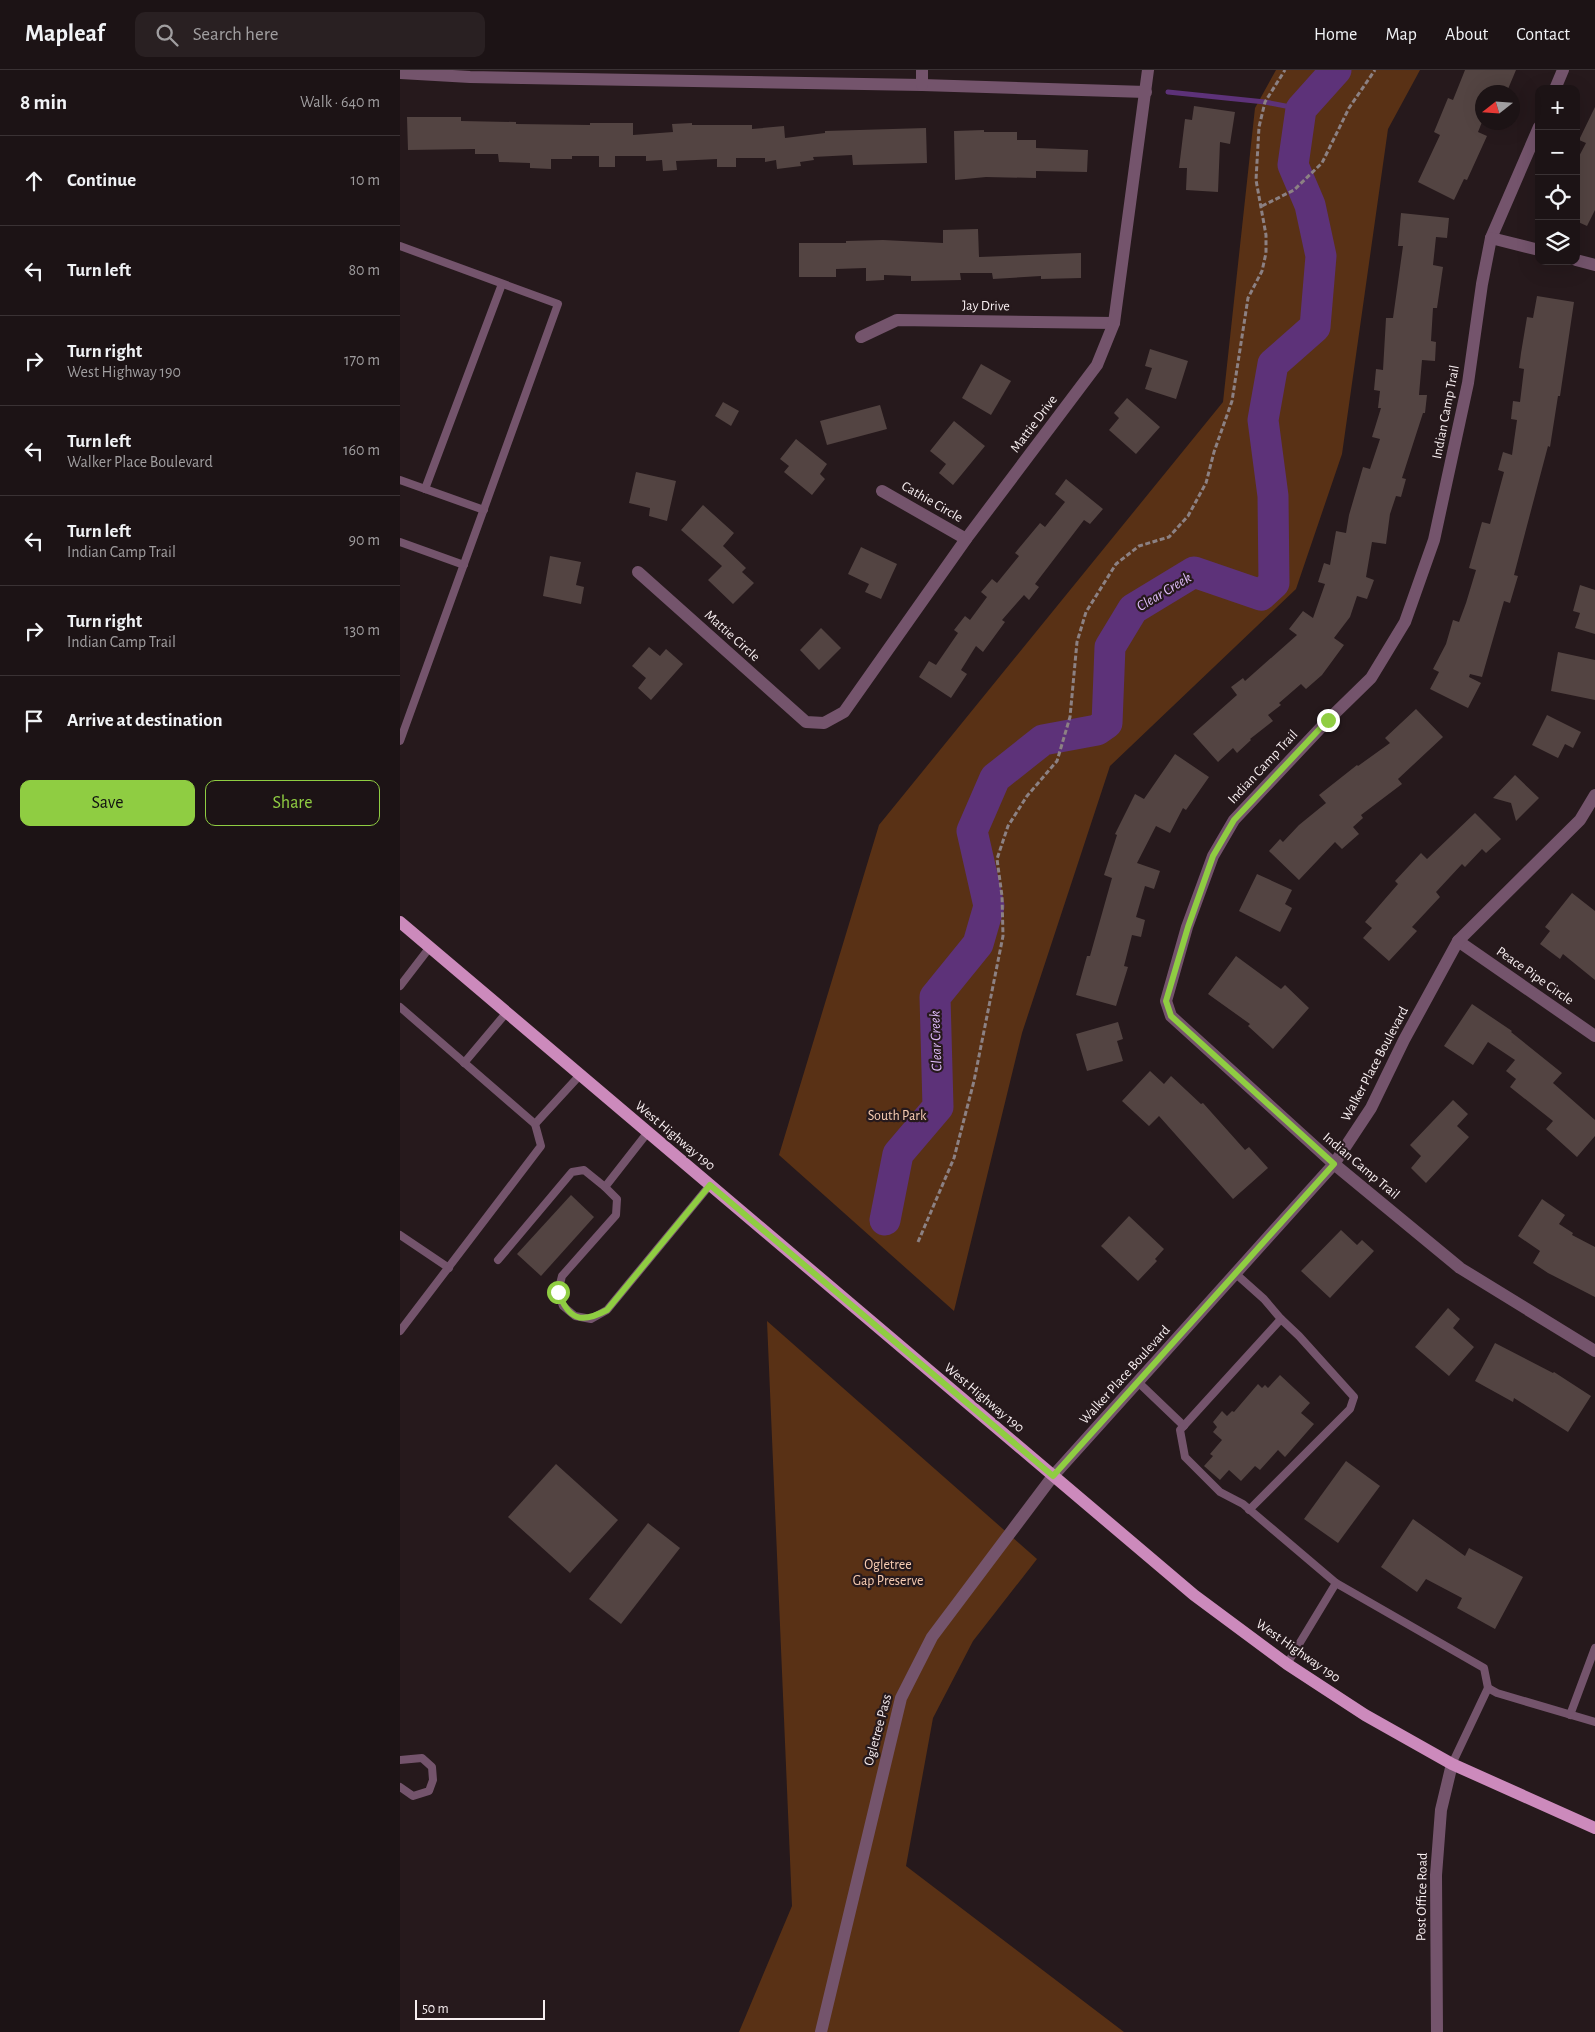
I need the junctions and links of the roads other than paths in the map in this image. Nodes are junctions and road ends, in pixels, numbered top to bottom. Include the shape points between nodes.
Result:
1 (922, 70) edge
2 (1148, 70) edge
3 (1563, 70) edge
4 (400, 73) edge
5 (470, 73) edge
6 (922, 85) junction
7 (1557, 85) edge
8 (1146, 92) junction
9 (1538, 130) edge
10 (1492, 238) junction
11 (400, 246) edge
12 (1535, 249) edge
13 (1580, 261) edge
14 (1595, 265) edge
15 (502, 284) junction
16 (1114, 322) junction
17 (861, 337) dead end
18 (400, 480) edge
19 (425, 489) junction
20 (882, 491) dead end
21 (484, 510) junction
22 (966, 539) junction
23 (400, 542) edge
24 (464, 565) junction
25 (638, 572) dead end
26 (806, 722) joint
27 (400, 742) edge
28 (1595, 795) edge
29 (400, 922) edge
30 (1458, 941) junction
31 (430, 947) junction
32 (400, 986) edge
33 (400, 1007) edge
34 (506, 1012) junction
35 (1595, 1036) edge
36 (464, 1063) junction
37 (580, 1075) junction
38 (535, 1124) junction
39 (648, 1132) junction
40 (1334, 1164) junction
41 (710, 1185) junction
42 (605, 1187) junction
43 (400, 1235) edge
44 (498, 1260) dead end
45 (449, 1268) junction
46 (1236, 1274) junction
47 (1281, 1319) junction
48 (400, 1332) edge
49 (1595, 1351) edge
50 (1138, 1382) junction
51 (1184, 1426) junction
52 (1053, 1476) junction
53 (1249, 1510) junction
54 (1336, 1583) junction
55 (1595, 1648) edge
56 (1287, 1664) junction
57 (1488, 1688) junction
58 (1570, 1715) junction
59 (1595, 1722) edge
60 (400, 1760) edge
61 (1452, 1764) junction
62 (400, 1787) edge
63 (1595, 1828) edge
64 (822, 2032) edge
65 (1437, 2032) edge

1 - 6 street
2 - 8 street, Mattie Drive
3 - 7 street
4 - 5 street
5 - 6 street
6 - 8 street
8 - 16 street, Mattie Drive
9 - 10 street, Indian Camp Trail
10 - 12 street
10 - 40 street, Indian Camp Trail via 1468,383 1434,540 1405,622 1371,678 1234,820 1213,856 1166,1001 1171,1016
11 - 15 lane
13 - 14 street
15 - 19 lane
15 - 21 lane via 558,304
16 - 17 street, Jay Drive via 897,320
16 - 22 street, Mattie Drive via 1098,365
18 - 19 lane
19 - 21 lane
20 - 22 street, Cathie Circle
21 - 24 lane
22 - 26 street, Mattie Drive via 844,712 824,723
23 - 24 lane
24 - 27 lane
25 - 26 street, Mattie Circle
28 - 30 street, Walker Place Boulevard via 1580,820
29 - 31 main road, West Highway 190
30 - 35 street, Peace Pipe Circle
30 - 40 street, Walker Place Boulevard via 1371,1108
31 - 32 lane
31 - 34 main road, West Highway 190
33 - 36 lane
34 - 36 lane
34 - 37 main road, West Highway 190
36 - 38 lane
37 - 38 lane
37 - 39 main road, West Highway 190
38 - 45 lane via 541,1146
39 - 41 main road, West Highway 190
39 - 42 lane
40 - 46 street, Walker Place Boulevard
40 - 49 street, Indian Camp Trail via 1460,1268
41 - 42 lane via 607,1310 591,1319 575,1316 563,1306 558,1292 562,1276 616,1215 617,1199
41 - 52 main road, West Highway 190
42 - 44 lane via 584,1170 572,1172
43 - 45 lane
45 - 48 lane
46 - 47 lane
46 - 50 street, Walker Place Boulevard
47 - 51 lane
47 - 53 lane via 1354,1397 1350,1408
50 - 51 lane
50 - 52 street, Walker Place Boulevard
51 - 53 lane via 1180,1430 1185,1457 1220,1492
52 - 56 main road, West Highway 190 via 1194,1595
52 - 64 street, Ogletree Pass via 932,1637 901,1698
53 - 54 lane
54 - 56 lane
54 - 57 lane via 1484,1668
55 - 58 lane
56 - 61 main road, West Highway 190 via 1365,1715
57 - 58 lane
57 - 61 lane
58 - 59 lane
60 - 62 lane via 422,1758 432,1767 433,1780 429,1791 413,1796
61 - 63 main road, West Highway 190
61 - 65 street, Post Office Road via 1441,1810 1436,1875

